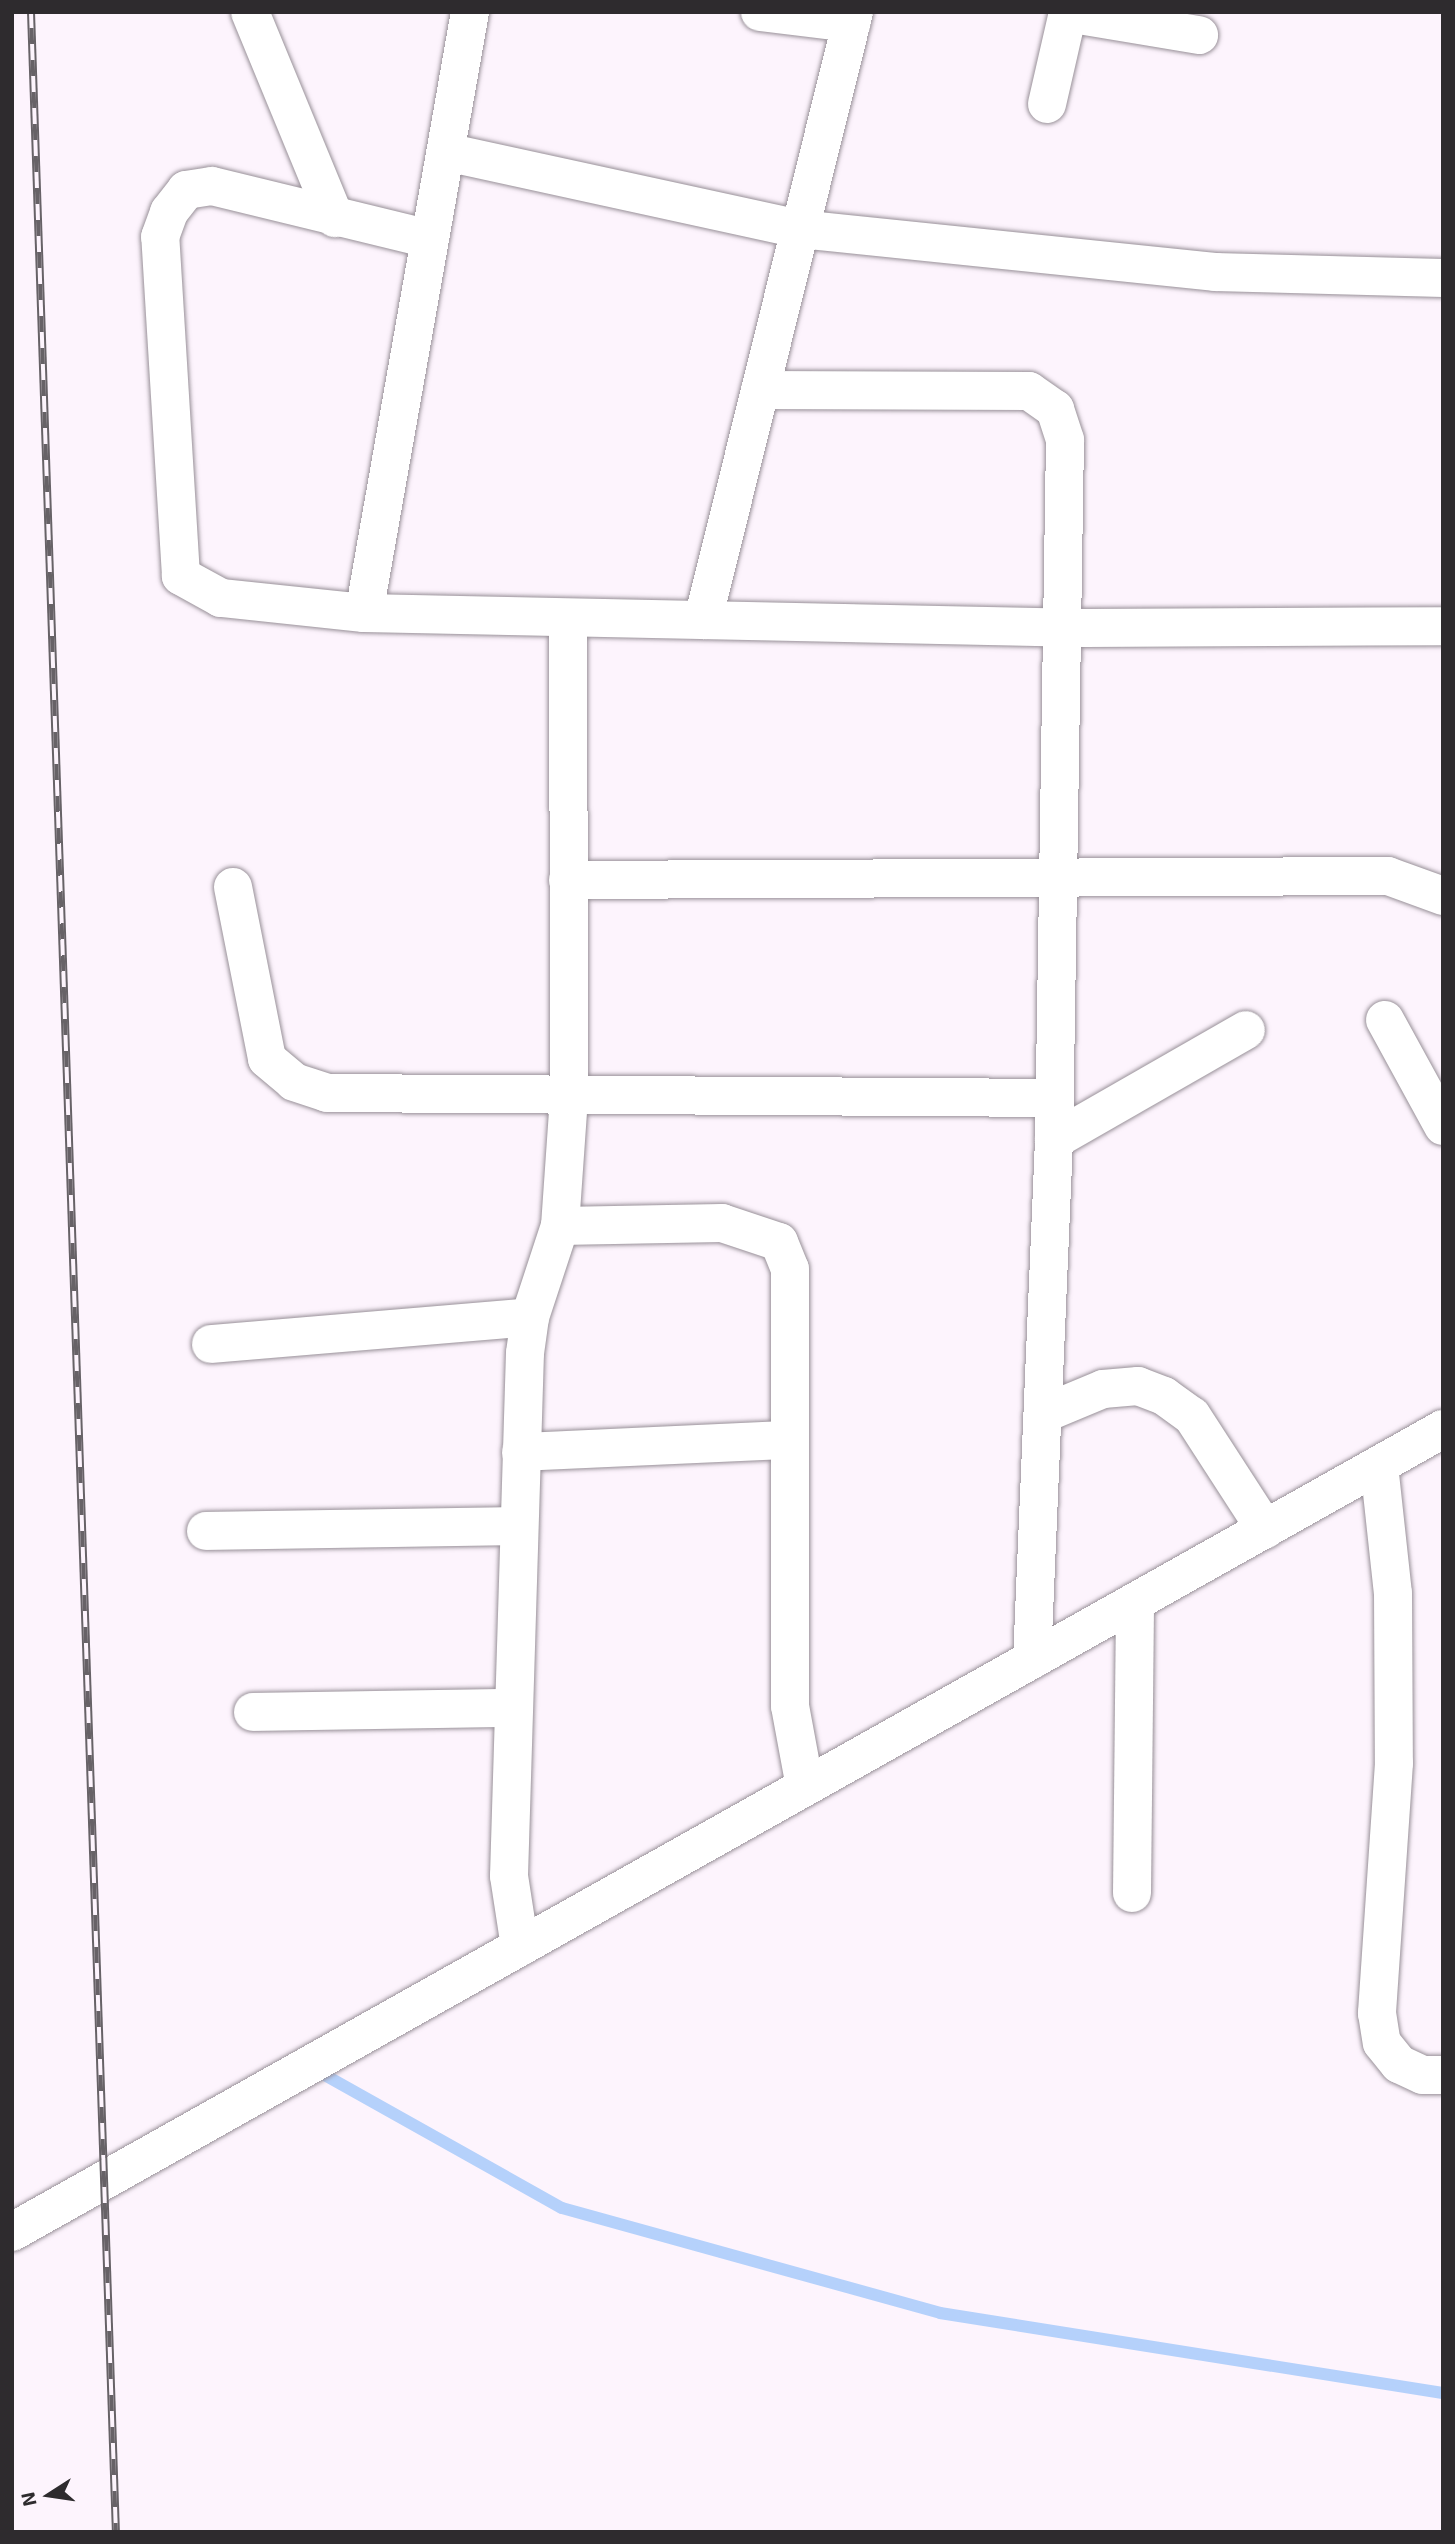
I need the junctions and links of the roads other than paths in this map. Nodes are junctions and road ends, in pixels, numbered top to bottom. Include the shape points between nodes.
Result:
1 (250, 12) edge
2 (470, 12) edge
3 (760, 12) edge
4 (1068, 13) edge
5 (852, 18) edge
6 (1199, 35) dead end
7 (1047, 104) dead end
8 (446, 152) junction
9 (335, 218) junction
10 (800, 229) junction
11 (430, 239) junction
12 (1443, 278) edge
13 (760, 390) junction
14 (364, 613) junction
15 (568, 618) junction
16 (703, 620) junction
17 (1443, 626) edge
18 (1062, 628) junction
19 (1061, 877) junction
20 (568, 880) junction
21 (233, 887) dead end
22 (1443, 896) edge
23 (1385, 1020) dead end
24 (1247, 1030) dead end
25 (569, 1096) junction
26 (1055, 1098) junction
27 (1443, 1126) edge
28 (1054, 1140) junction
29 (560, 1226) junction
30 (530, 1317) junction
31 (211, 1345) dead end
32 (1043, 1414) junction
33 (1443, 1429) edge
34 (788, 1440) junction
35 (520, 1452) junction
36 (1380, 1465) junction
37 (517, 1526) junction
38 (1265, 1529) junction
39 (206, 1531) dead end
40 (1135, 1602) junction
41 (1032, 1660) junction
42 (513, 1708) junction
43 (253, 1712) dead end
44 (805, 1787) junction
45 (1132, 1893) dead end
46 (520, 1947) junction
47 (1443, 2075) edge
48 (12, 2232) edge

1 - 9 street
2 - 8 street
3 - 5 street
4 - 6 street
4 - 7 street
5 - 10 street
8 - 10 street
8 - 11 street
9 - 11 street
9 - 14 street via 212,186 186,190 169,212 160,237 176,555 181,576 221,598
10 - 12 street via 1215,272
10 - 13 street
11 - 14 street
13 - 16 street
13 - 18 street via 999,389 1029,391 1055,409 1065,440
14 - 15 street
15 - 16 street
15 - 20 street
16 - 18 street
17 - 18 street
18 - 19 street
19 - 20 street
19 - 22 street via 1388,876
19 - 26 street
20 - 25 street
21 - 25 street via 267,1059 294,1082 327,1093
23 - 27 street
24 - 28 street
25 - 26 street
25 - 29 street
26 - 28 street
28 - 32 street
29 - 30 street
29 - 34 street via 722,1223 779,1242 790,1269
30 - 31 street
30 - 35 street
32 - 38 street via 1103,1389 1138,1387 1164,1395 1192,1416
32 - 41 street
33 - 36 street
34 - 35 street
34 - 44 street via 790,1706
35 - 37 street
36 - 38 street
36 - 47 street via 1394,1593 1394,1763 1377,2013 1382,2043 1399,2064 1423,2075
37 - 39 street
37 - 42 street
38 - 40 street
40 - 41 street
40 - 45 street
41 - 44 street
42 - 43 street
42 - 46 street via 509,1876
44 - 46 street
46 - 48 street

